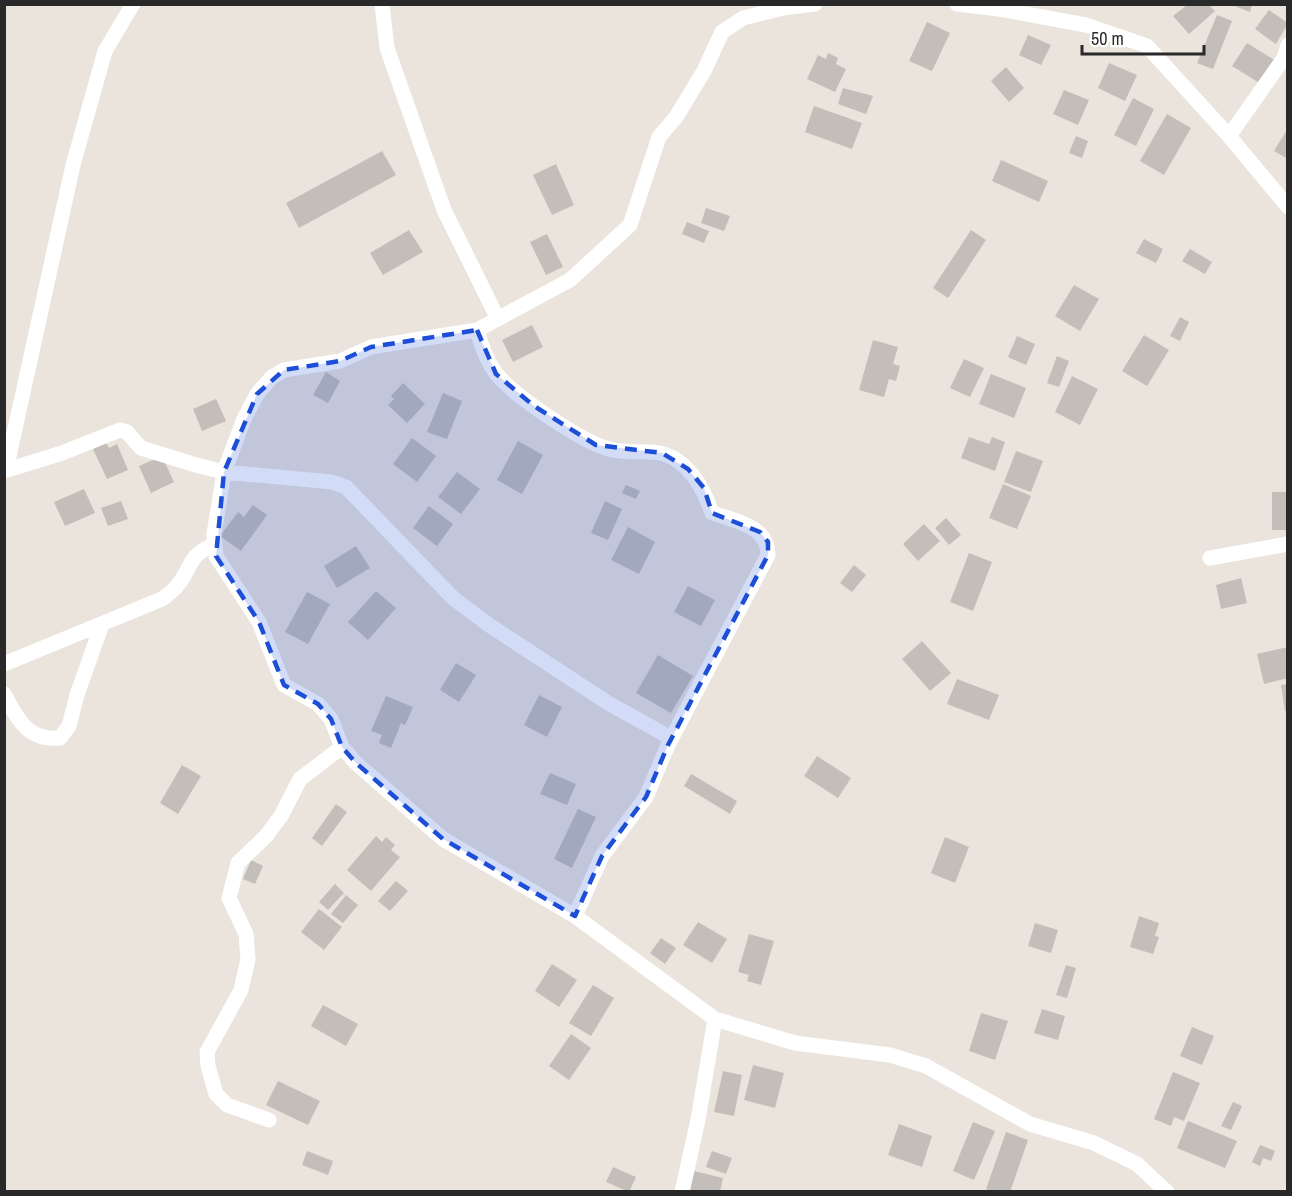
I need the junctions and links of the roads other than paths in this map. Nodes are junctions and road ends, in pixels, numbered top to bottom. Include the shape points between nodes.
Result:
1 (133, 4) edge
2 (382, 4) edge
3 (815, 4) edge
4 (957, 4) edge
5 (1287, 45) edge
6 (1228, 136) junction
7 (1287, 207) edge
8 (498, 319) junction
9 (477, 330) junction
10 (5, 471) edge
11 (224, 472) junction
12 (213, 544) junction
13 (1287, 544) edge
14 (1210, 558) dead end
15 (102, 624) junction
16 (4, 663) edge
17 (4, 694) edge
18 (671, 738) junction
19 (342, 747) junction
20 (575, 916) junction
21 (715, 1019) junction
22 (269, 1120) dead end
23 (682, 1191) edge
24 (1167, 1191) edge

1 - 10 street via 105,51 73,165
2 - 8 street via 387,48 444,210
3 - 8 street via 743,18 722,32 704,71 659,137 630,225 570,280
4 - 6 street via 1086,25 1147,46
5 - 6 street via 1284,58
6 - 7 street
8 - 9 street
9 - 11 street via 371,347 340,361 284,369 257,394
9 - 18 street via 484,354 496,374 534,406 596,445 612,450 662,453 688,469 704,489 712,513 760,532 768,542 768,555
10 - 11 street via 120,430 127,432 141,448
11 - 12 street
11 - 18 street via 332,482 346,487 453,598 608,703
12 - 15 street via 190,561 176,587 162,599
12 - 19 street via 228,577 259,622 284,685 318,704 331,719
13 - 14 street
15 - 16 street
15 - 17 street via 76,694 69,726 60,738 44,740 23,726
18 - 20 street via 646,797 602,855
19 - 20 street via 443,839
19 - 22 street via 300,779 266,837 238,863 229,898 246,934 248,959 241,990 207,1052 208,1066 216,1094 227,1105
20 - 21 street
21 - 23 street
21 - 24 street via 795,1043 890,1055 926,1066 1030,1124 1094,1143 1137,1164

